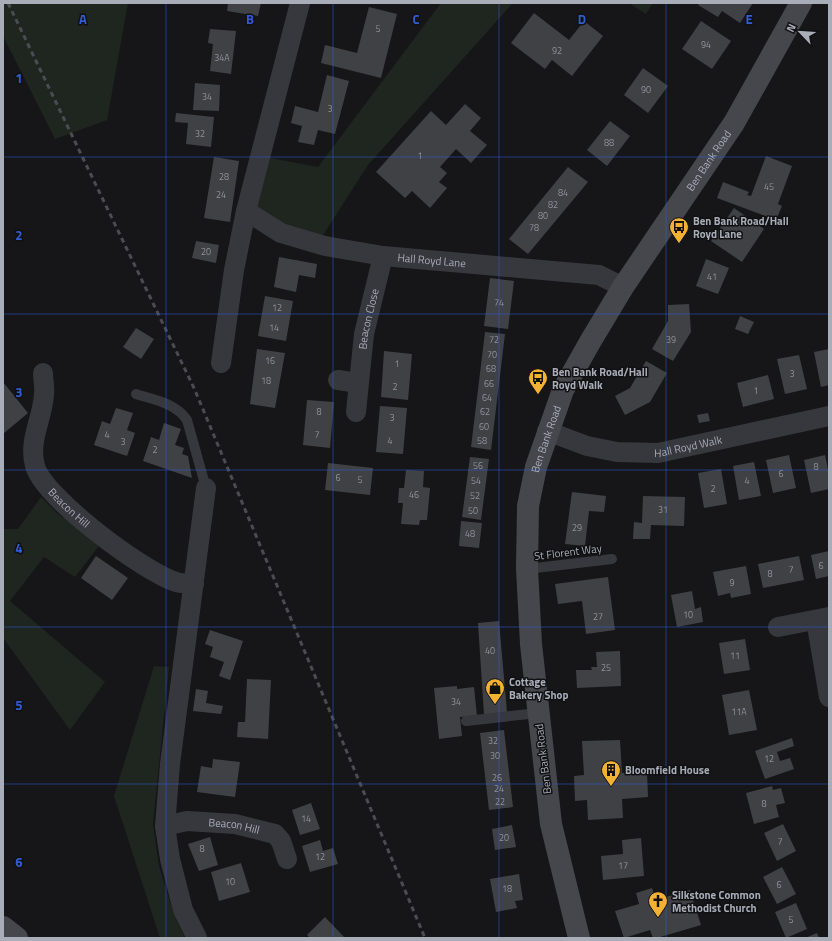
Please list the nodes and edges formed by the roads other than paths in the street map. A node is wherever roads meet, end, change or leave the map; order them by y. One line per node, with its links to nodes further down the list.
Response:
1 (300, 3): 3 (street)
2 (801, 3): 5 (main road, Ben Bank Road)
3 (246, 211): 4 (street, Hall Royd Lane); 6 (street)
4 (383, 256): 5 (street, Hall Royd Lane); 9 (street, Beacon Close)
5 (623, 287): 13 (main road, Ben Bank Road)
6 (221, 363)
7 (43, 373): 17 (street, Beacon Hill)
8 (338, 380): 9 (street)
9 (358, 383): 11 (street, Beacon Close)
10 (136, 394): 14 (lane)
11 (356, 412)
12 (829, 416): 13 (street, Hall Royd Walk)
13 (547, 431): 16 (main road, Ben Bank Road)
14 (206, 488): 17 (street)
15 (612, 559): 16 (lane, St Florent Way)
16 (527, 569): 21 (main road, Ben Bank Road)
17 (194, 584): 23 (street)
18 (822, 618): 19 (street); 20 (street)
19 (778, 627)
20 (829, 697)
21 (538, 713): 22 (lane); 28 (main road, Ben Bank Road)
22 (466, 721)
23 (165, 826): 24 (street, Beacon Hill); 27 (street)
24 (287, 859)
25 (3, 927): 26 (main road)
26 (17, 938)
27 (197, 938)
28 (579, 938)

